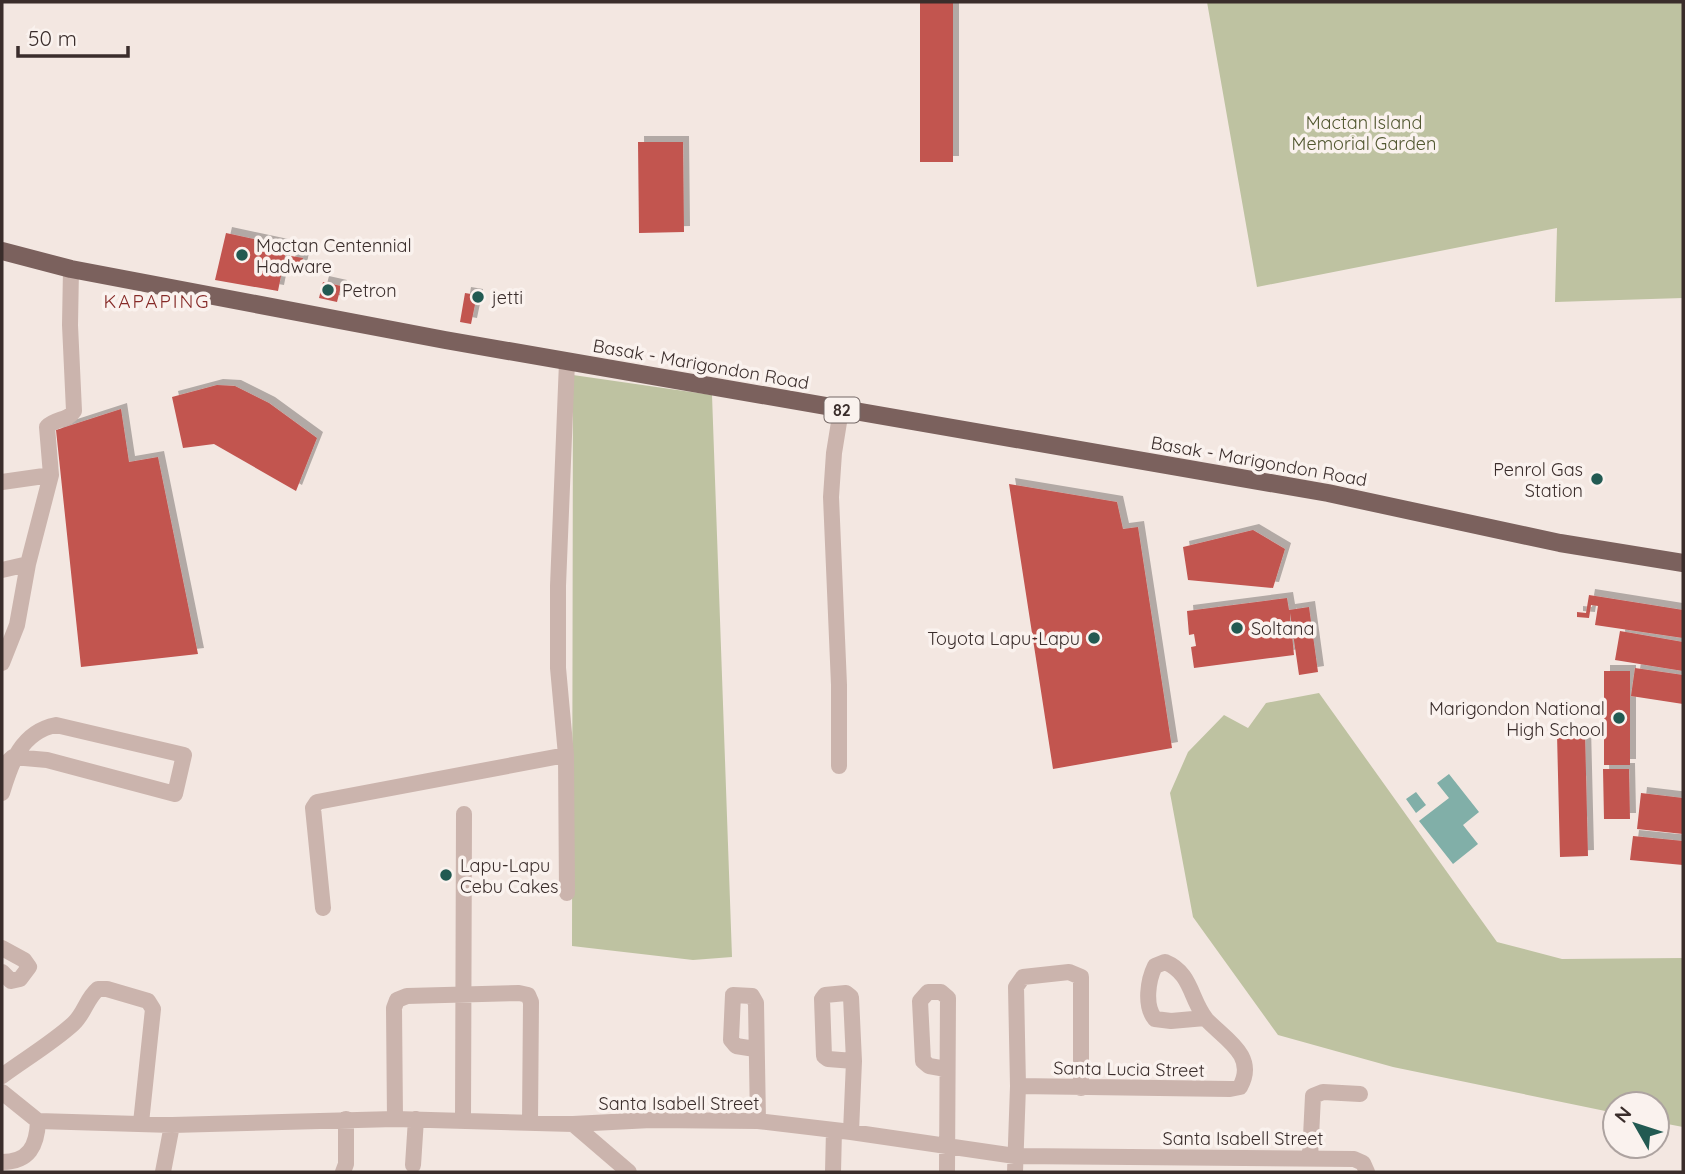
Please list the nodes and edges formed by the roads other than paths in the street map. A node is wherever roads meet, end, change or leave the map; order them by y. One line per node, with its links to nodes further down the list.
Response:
1 (2, 251): 2 (main road, Basak - Marigondon Road / 82)
2 (71, 269): 3 (main road, Basak - Marigondon Road / 82); 5 (street)
3 (567, 362): 4 (main road, Basak - Marigondon Road / 82); 11 (street)
4 (841, 410): 7 (main road, Basak - Marigondon Road / 82); 13 (street)
5 (51, 475): 6 (street); 8 (street)
6 (2, 482)
7 (1683, 563)
8 (28, 564): 9 (street); 10 (street)
9 (2, 570)
10 (2, 663)
11 (566, 755): 16 (street); 17 (street)
12 (8, 762): 12 (street); 14 (street)
13 (839, 766)
14 (2, 793)
15 (464, 814): 20 (street)
16 (567, 893)
17 (323, 908)
18 (2, 948): 19 (street)
19 (2, 972)
20 (464, 995): 31 (street); 34 (street); 36 (street)
21 (1205, 1017): 27 (street, Santa Lucia Street)
22 (755, 1049): 35 (street)
23 (854, 1061): 41 (street)
24 (946, 1069): 42 (street)
25 (2, 1076): 37 (street)
26 (1017, 1086): 27 (street, Santa Lucia Street); 27 (street); 45 (street)
27 (1082, 1088)
28 (2, 1092): 33 (street)
29 (1360, 1094): 43 (street)
30 (346, 1119): 31 (street, Santa Isabell Street); 39 (street, Santa Isabell Street); 49 (street)
31 (395, 1119): 32 (street, Santa Isabell Street)
32 (416, 1119): 34 (street, Santa Isabell Street); 46 (street)
33 (38, 1121): 37 (street, Santa Isabell Street); 44 (street)
34 (463, 1121): 36 (street, Santa Isabell Street)
35 (758, 1121): 38 (street, Santa Isabell Street); 40 (street, Santa Isabell Street)
36 (530, 1122): 38 (street, Santa Isabell Street)
37 (141, 1124): 39 (street, Santa Isabell Street)
38 (573, 1124): 50 (street)
39 (172, 1125): 48 (street)
40 (834, 1130): 41 (street, Santa Isabell Street); 51 (street)
41 (851, 1132): 42 (street, Santa Isabell Street)
42 (948, 1145): 45 (street, Santa Isabell Street); 52 (street)
43 (1310, 1157): 45 (street, Santa Isabell Street); 47 (street, Santa Isabell Street)
44 (2, 1162)
45 (1015, 1164)
46 (413, 1165)
47 (1365, 1168)
48 (163, 1172)
49 (344, 1172)
50 (629, 1172)
51 (833, 1172)
52 (947, 1172)

